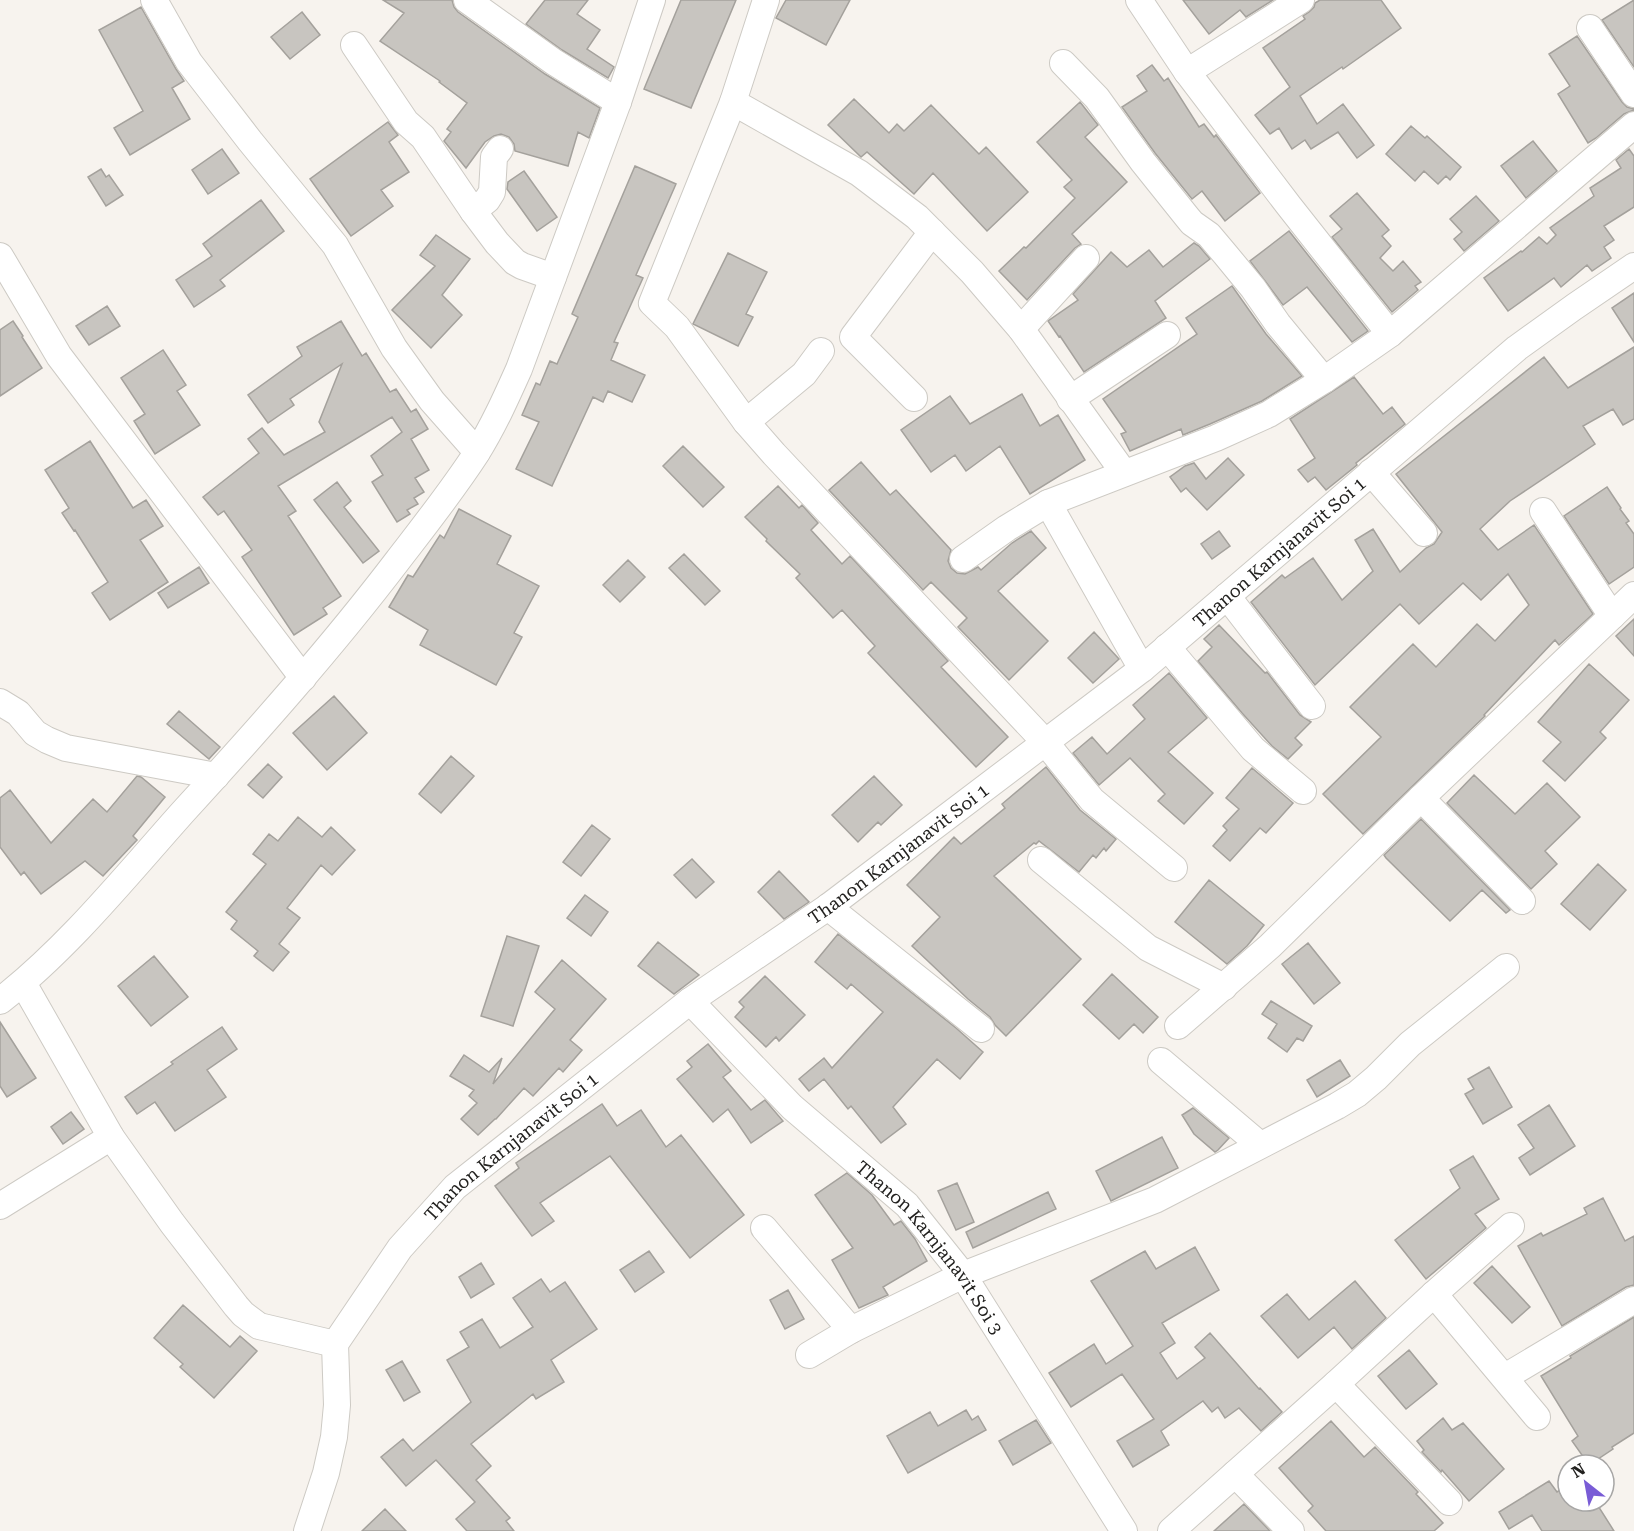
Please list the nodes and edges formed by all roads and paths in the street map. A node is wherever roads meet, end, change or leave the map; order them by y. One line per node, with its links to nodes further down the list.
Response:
1 (154, 0): 30 (street)
2 (467, 0): 12 (street)
3 (766, 0): 13 (street)
4 (1139, 0): 10 (street)
5 (1301, 0): 10 (street)
6 (650, 1): 12 (street)
7 (1590, 28): 11 (street)
8 (354, 45): 16 (street)
9 (1063, 63): 26 (street)
10 (1187, 72): 23 (street)
11 (1634, 94)
12 (618, 102): 21 (street)
13 (734, 102): 17 (street); 29 (street)
14 (1634, 125): 23 (street)
15 (500, 149): 16 (street)
16 (473, 211): 21 (street)
17 (932, 232): 22 (street); 27 (street)
18 (0, 256): 42 (street)
19 (1086, 258): 22 (street)
20 (1634, 266): 31 (street, Thanon Karnjanavit Soi 1)
21 (553, 277): 30 (street)
22 (1021, 329): 28 (street)
23 (1390, 334): 26 (street)
24 (1167, 335): 28 (street)
25 (821, 351): 29 (street)
26 (1324, 380): 32 (street)
27 (914, 398)
28 (1071, 399): 32 (street)
29 (746, 422): 45 (street)
30 (477, 452): 42 (street)
31 (1371, 472): 35 (street); 38 (street, Thanon Karnjanavit Soi 1)
32 (1124, 473): 33 (street)
33 (1048, 503): 36 (street); 41 (street)
34 (1543, 511): 39 (street)
35 (1424, 533)
36 (963, 560)
37 (1634, 595): 39 (street)
38 (1227, 596): 40 (street, Thanon Karnjanavit Soi 1); 44 (street)
39 (1612, 616): 48 (street)
40 (1167, 647): 41 (street, Thanon Karnjanavit Soi 1); 47 (street)
41 (1143, 669): 45 (street, Thanon Karnjanavit Soi 1)
42 (303, 678): 46 (street)
43 (0, 702): 46 (street)
44 (1312, 706)
45 (1045, 742): 50 (street); 52 (street, Thanon Karnjanavit Soi 1)
46 (216, 776): 54 (street)
47 (1303, 791)
48 (1421, 798): 51 (street); 55 (street)
49 (1041, 860): 55 (street)
50 (1174, 868)
51 (1522, 902)
52 (828, 907): 57 (street, Thanon Karnjanavit Soi 1); 59 (street)
53 (1506, 967): 62 (street)
54 (23, 983): 56 (street); 61 (street)
55 (1224, 987): 58 (street)
56 (0, 1001)
57 (690, 1001): 66 (street, Thanon Karnjanavit Soi 3); 70 (street, Thanon Karnjanavit Soi 1)
58 (1178, 1026)
59 (981, 1029)
60 (1161, 1061): 62 (street)
61 (111, 1137): 63 (street); 70 (street)
62 (1260, 1145): 66 (street)
63 (0, 1206)
64 (1511, 1226): 67 (street)
65 (764, 1228): 69 (street)
66 (963, 1275): 69 (street); 78 (street, Thanon Karnjanavit Soi 3)
67 (1434, 1294): 72 (street); 73 (street)
68 (1634, 1300): 72 (street)
69 (851, 1330): 71 (street)
70 (335, 1344): 77 (street)
71 (809, 1355)
72 (1505, 1377): 74 (street)
73 (1336, 1384): 75 (street); 76 (street)
74 (1537, 1417)
75 (1235, 1474): 79 (street); 80 (street)
76 (1449, 1502)
77 (307, 1531)
78 (1124, 1531)
79 (1171, 1531)
80 (1291, 1531)

